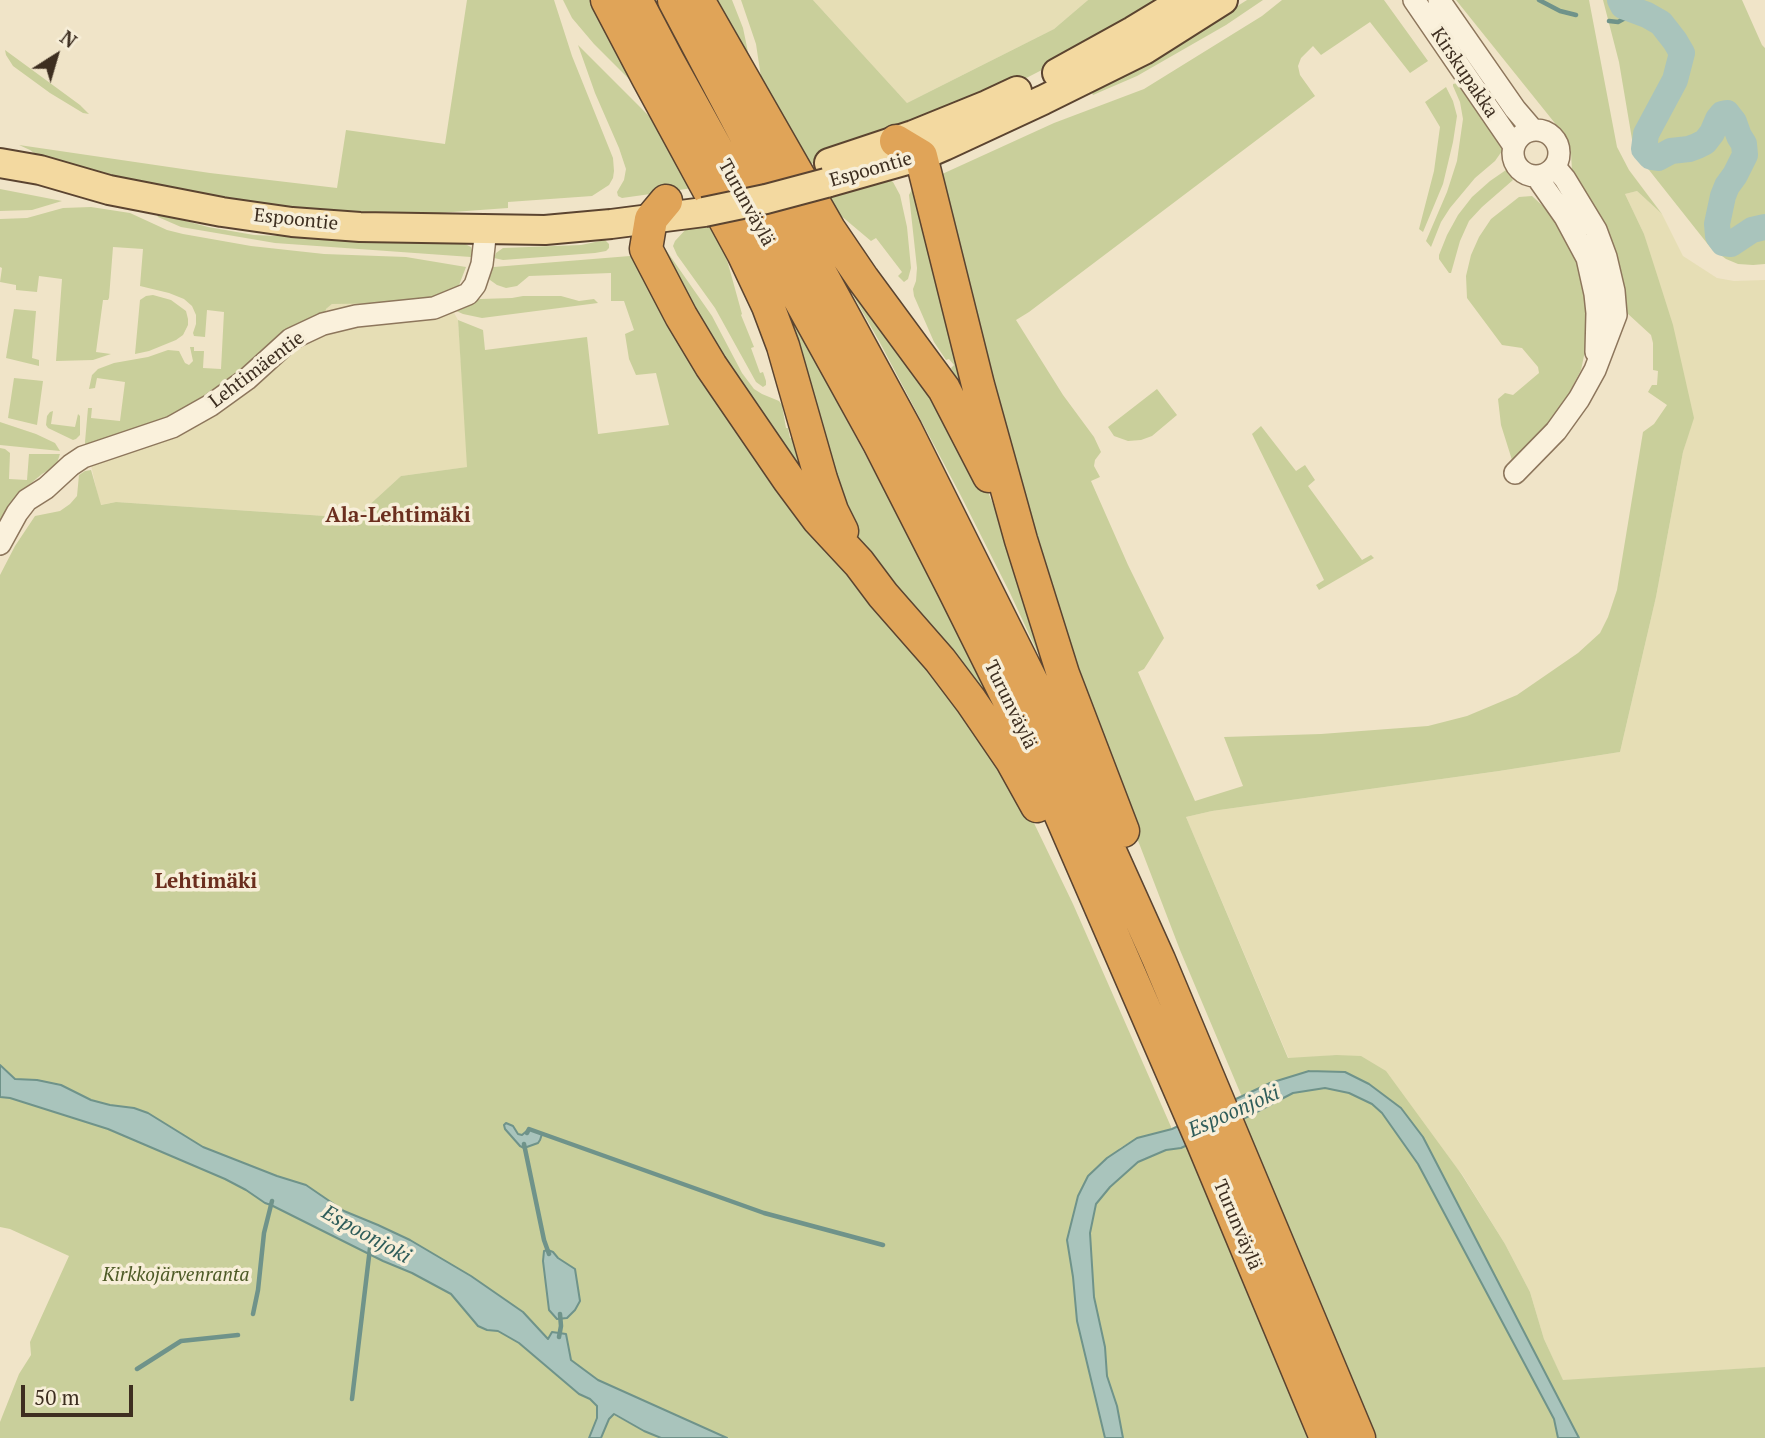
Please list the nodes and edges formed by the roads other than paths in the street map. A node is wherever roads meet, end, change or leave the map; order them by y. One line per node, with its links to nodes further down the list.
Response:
1 (607, 0): 21 (highway)
2 (636, 0): 22 (highway, Turunväylä)
3 (674, 0): 23 (highway, Turunväylä)
4 (698, 0): 19 (highway)
5 (1184, 0): 11 (main road, Espoontie)
6 (1223, 0): 11 (main road, Espoontie)
7 (1414, 0): 10 (street, Kirskupakka)
8 (1439, 0): 9 (street, Kirskupakka)
9 (1533, 130): 10 (street); 13 (street)
10 (1514, 146): 13 (street)
11 (908, 148): 16 (main road, Espoontie); 19 (highway)
12 (0, 163): 15 (main road, Espoontie)
13 (1546, 172): 18 (street)
14 (0, 180): 15 (main road, Espoontie)
15 (109, 190): 17 (main road, Espoontie)
16 (679, 207): 17 (main road, Espoontie); 21 (highway)
17 (486, 229): 20 (street, Lehtimäentie)
18 (1515, 473)
19 (1021, 540): 23 (highway)
20 (0, 544)
21 (859, 563): 22 (highway)
22 (1096, 895): 24 (highway, Turunväylä)
23 (1159, 960): 24 (highway, Turunväylä)
24 (1211, 1124): 25 (highway, Turunväylä); 26 (highway, Turunväylä)
25 (1326, 1438)
26 (1359, 1438)

